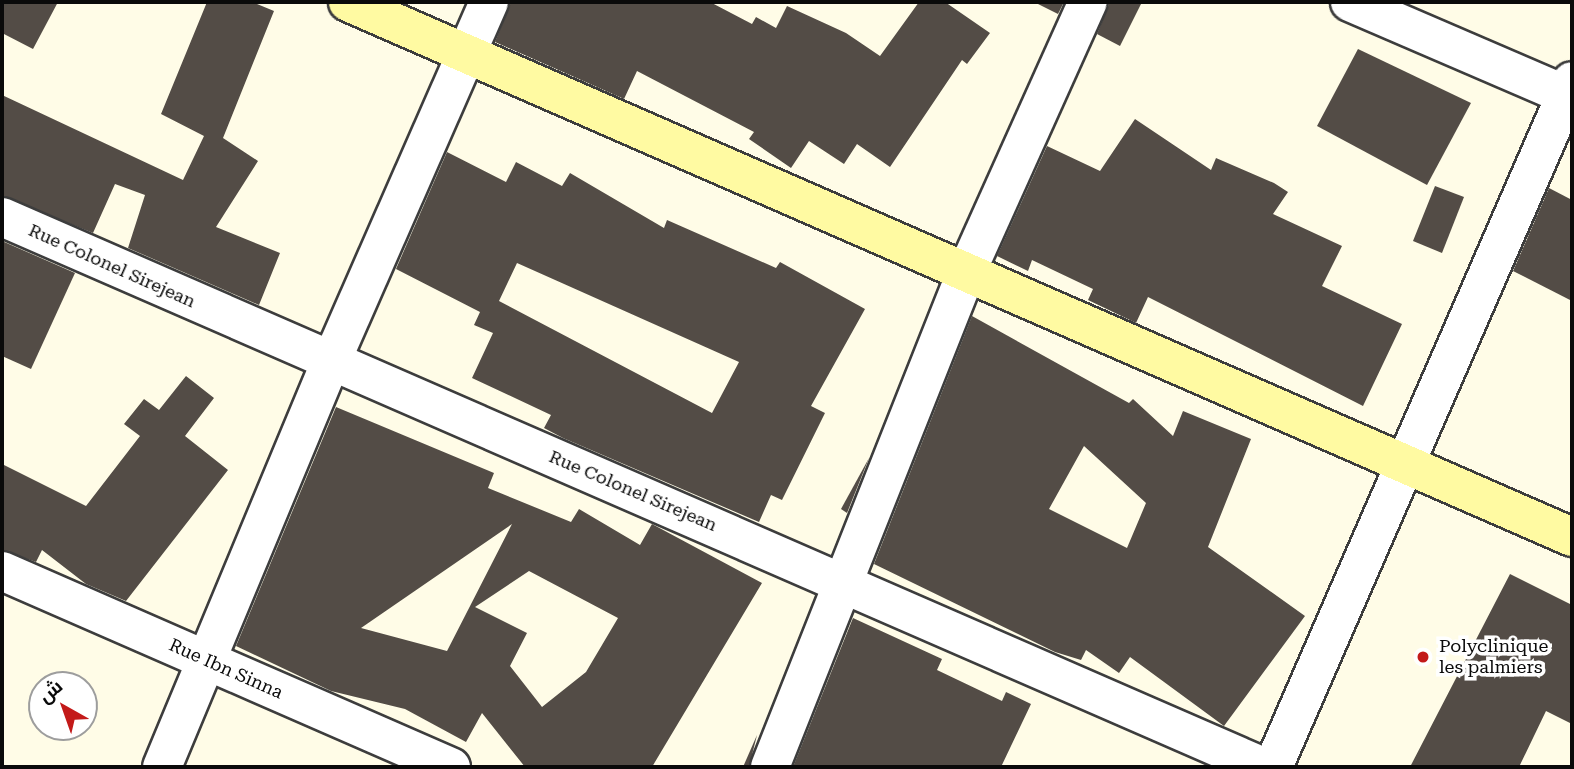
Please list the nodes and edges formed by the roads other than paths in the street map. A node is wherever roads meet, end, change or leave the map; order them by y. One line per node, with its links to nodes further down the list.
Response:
1 (348, 2): 5 (main road)
2 (489, 2): 5 (street)
3 (1088, 2): 8 (street)
4 (1350, 2): 6 (street)
5 (468, 51): 8 (main road); 9 (street)
6 (1569, 88): 10 (street)
7 (2, 217): 9 (street, Rue Colonel Sirejean)
8 (967, 273): 10 (main road); 13 (street)
9 (331, 362): 13 (street, Rue Colonel Sirejean); 14 (street)
10 (1406, 465): 11 (main road); 19 (street)
11 (1572, 537)
12 (2, 571): 14 (street, Rue Ibn Sinna)
13 (846, 582): 17 (street); 18 (street, Rue Colonel Sirejean)
14 (204, 659): 15 (street); 16 (street, Rue Ibn Sinna)
15 (162, 767)
16 (451, 767)
17 (770, 767)
18 (1263, 767)
19 (1273, 767)

